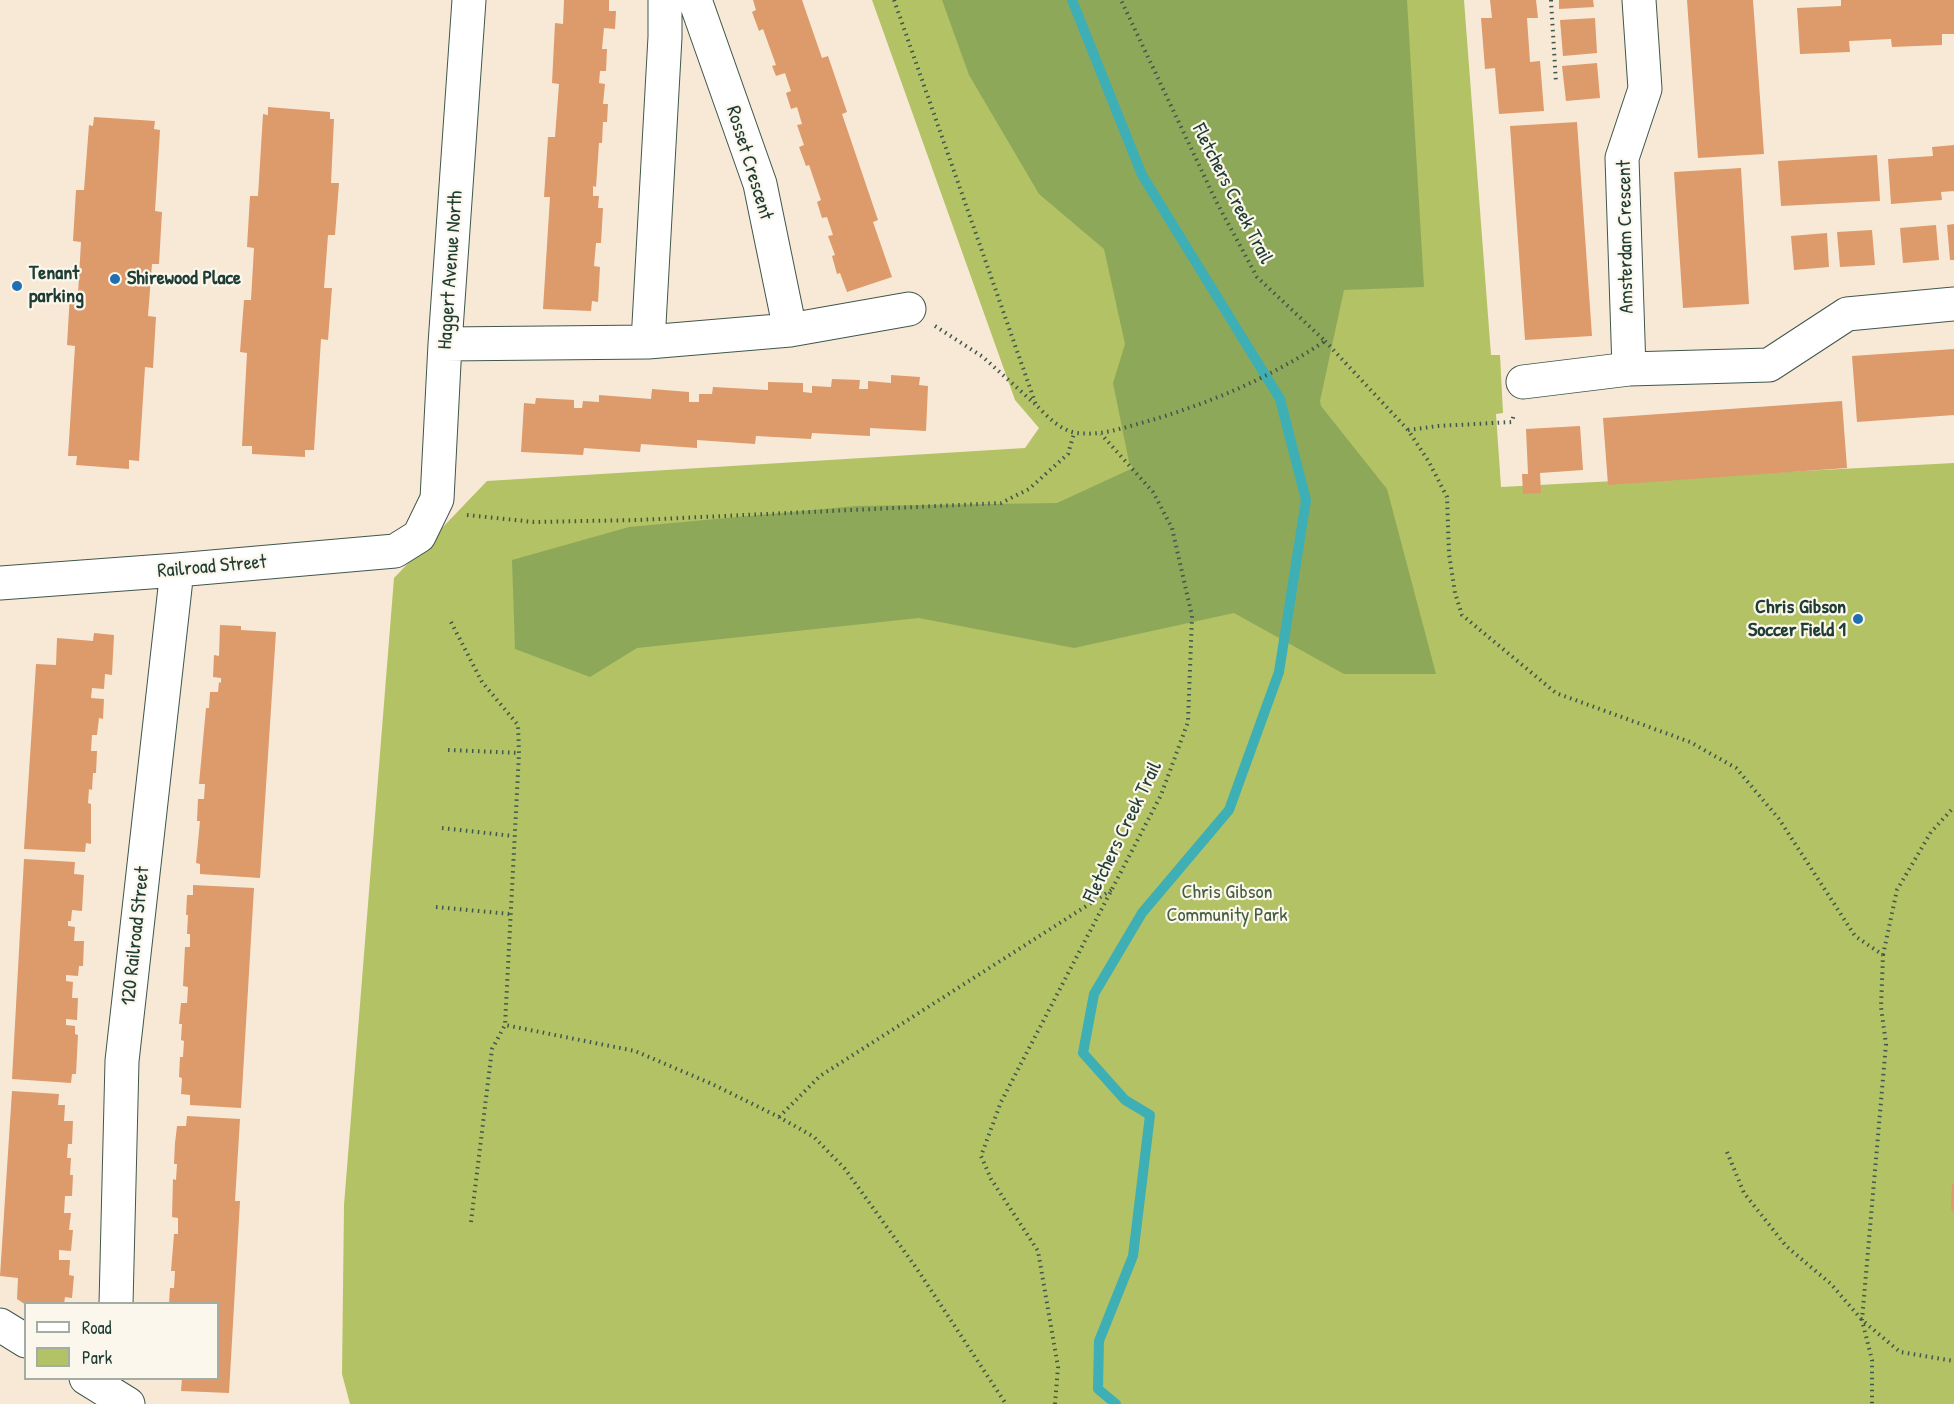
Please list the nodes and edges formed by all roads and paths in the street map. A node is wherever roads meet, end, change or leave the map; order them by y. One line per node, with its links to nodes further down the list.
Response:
1 (470, 0): 14 (street, Haggert Avenue North)
2 (665, 0): 13 (street)
3 (695, 0): 11 (street, Rosset Crescent)
4 (894, 0): 17 (path)
5 (1121, 0): 12 (path, Fletchers Creek Trail)
6 (1551, 0): 8 (path)
7 (1639, 0): 15 (street, Amsterdam Crescent)
8 (1556, 83)
9 (1954, 304): 15 (street)
10 (909, 309): 11 (street); 17 (path)
11 (790, 330): 13 (street)
12 (1325, 341): 18 (path, Fletchers Creek Trail); 20 (path)
13 (648, 342): 14 (street)
14 (445, 344): 21 (street, Haggert Avenue North)
15 (1629, 369): 16 (street)
16 (1523, 382): 18 (path)
17 (1036, 405): 19 (path)
18 (1408, 430): 34 (path, Fletchers Creek Trail)
19 (1074, 433): 20 (path); 21 (path)
20 (1101, 434): 31 (path, Fletchers Creek Trail)
21 (437, 499): 22 (street, Haggert Avenue North)
22 (419, 536): 23 (street, Railroad Street)
23 (177, 570): 24 (street, Railroad Street); 39 (street, 120 Railroad Street)
24 (0, 583)
25 (451, 622): 27 (path)
26 (448, 750): 27 (path)
27 (519, 753): 30 (path)
28 (1954, 807): 34 (path)
29 (441, 828): 30 (path)
30 (513, 836): 33 (path)
31 (1113, 889): 36 (path); 45 (path, Fletchers Creek Trail)
32 (436, 907): 33 (path)
33 (510, 914): 35 (path)
34 (1883, 955): 40 (path)
35 (505, 1025): 36 (path); 38 (path)
36 (779, 1117): 44 (path)
37 (1727, 1152): 40 (path)
38 (471, 1222)
39 (116, 1302)
40 (1862, 1320): 43 (path); 46 (path)
41 (0, 1325): 42 (street)
42 (24, 1340)
43 (1954, 1361)
44 (1006, 1404)
45 (1055, 1404)
46 (1872, 1404)

